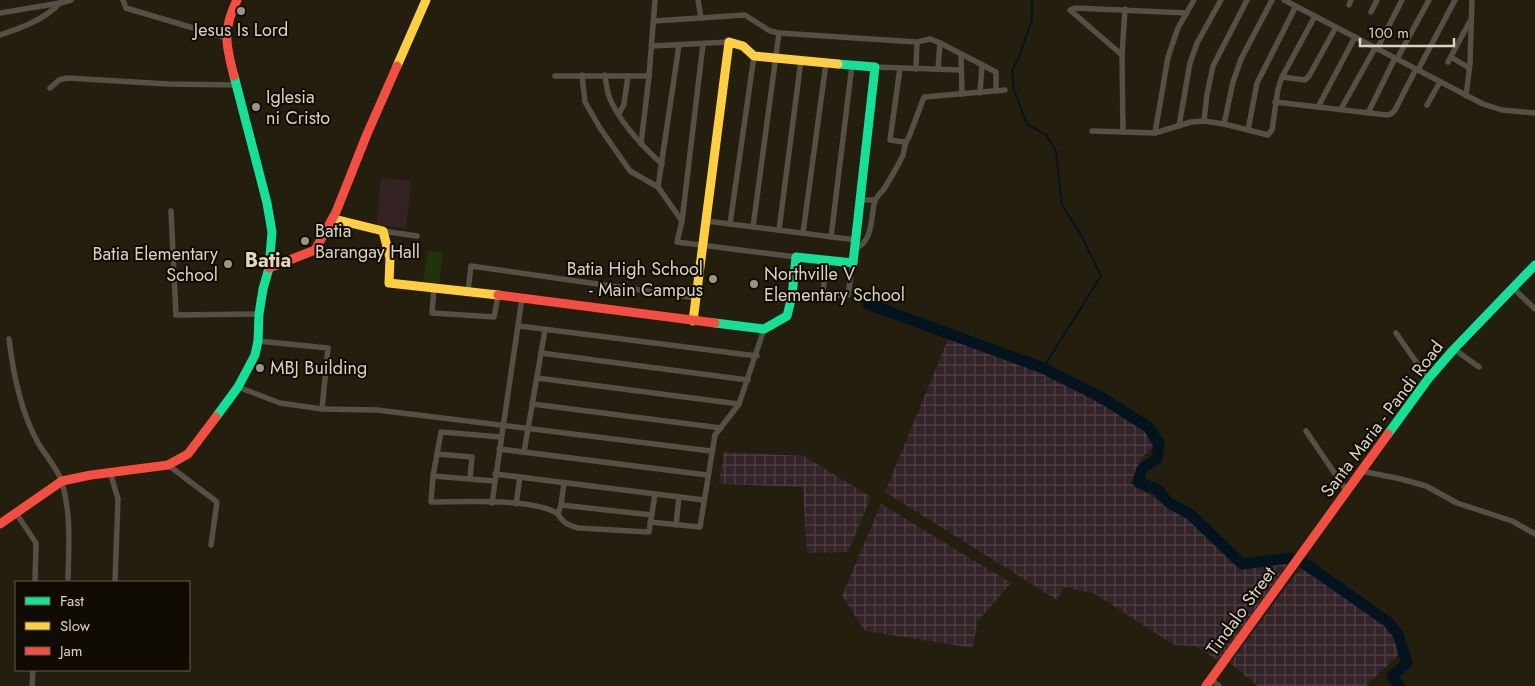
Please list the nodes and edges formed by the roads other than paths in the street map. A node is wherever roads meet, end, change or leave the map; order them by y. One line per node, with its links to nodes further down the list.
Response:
1 (71, 0): 17 (street)
2 (123, 0): 31 (street)
3 (237, 0): 31 (street)
4 (426, 0): 90 (street)
5 (655, 0): 26 (street)
6 (698, 0): 24 (street)
7 (1194, 0): 22 (street)
8 (1221, 0): 78 (street)
9 (1247, 0): 76 (street)
10 (1272, 0): 77 (street)
11 (1284, 0): 18 (street)
12 (1378, 0): 21 (street)
13 (1402, 0): 38 (street)
14 (1429, 0): 43 (street)
15 (1455, 0): 54 (street)
16 (1472, 0): 25 (street)
17 (60, 3): 20 (street); 29 (street)
18 (1296, 6): 23 (street); 79 (street)
19 (1125, 9): 22 (street); 40 (street); 40 (street)
20 (0, 12)
21 (1371, 12)
22 (1186, 13): 82 (street)
23 (1315, 16): 27 (street); 60 (street)
24 (700, 18): 26 (street); 28 (street)
25 (1471, 19): 50 (street); 50 (street)
26 (654, 21): 37 (street)
27 (1336, 27): 30 (street); 60 (street)
28 (779, 33): 33 (street); 42 (street)
29 (0, 35)
30 (1355, 37): 38 (street); 71 (street)
31 (227, 38): 62 (street)
32 (728, 42): 35 (street); 41 (street); 92 (street)
33 (917, 42): 34 (street); 51 (street)
34 (940, 43): 39 (street); 52 (street)
35 (703, 44): 36 (street); 91 (street)
36 (679, 45): 37 (street); 85 (street)
37 (652, 46): 59 (street)
38 (1376, 48): 43 (street); 72 (street)
39 (961, 54): 47 (street); 53 (street)
40 (1122, 55): 81 (street)
41 (754, 56): 42 (street); 93 (street)
42 (776, 58): 44 (street); 94 (street)
43 (1396, 59): 54 (street); 73 (street)
44 (801, 60): 45 (street); 95 (street)
45 (826, 63): 46 (street); 97 (street)
46 (852, 65): 48 (street); 99 (street)
47 (982, 65): 65 (street); 66 (street)
48 (876, 67): 49 (street); 87 (street)
49 (900, 68): 51 (street); 83 (street)
50 (1469, 68): 68 (street)
51 (916, 69): 52 (street)
52 (938, 69): 53 (street)
53 (962, 70): 67 (street)
54 (1417, 70): 61 (street); 73 (street)
55 (582, 75): 56 (street); 57 (street); 86 (street)
56 (555, 76)
57 (605, 76): 58 (street); 75 (street)
58 (628, 76): 59 (street); 75 (street)
59 (649, 76): 84 (street)
60 (1282, 77): 69 (street)
61 (1440, 82): 68 (street); 70 (street)
62 (235, 85): 63 (street); 106 (street)
63 (50, 88)
64 (1005, 90): 65 (street)
65 (996, 91): 66 (street)
66 (980, 92): 67 (street)
67 (962, 94): 83 (street)
68 (1466, 96): 74 (street)
69 (1275, 102): 71 (street); 79 (street)
70 (1427, 105)
71 (1318, 107): 72 (street)
72 (1341, 109): 73 (street)
73 (1368, 113)
74 (1535, 113)
75 (619, 114): 84 (street)
76 (1204, 121): 77 (street); 78 (street)
77 (1224, 124): 79 (street)
78 (1179, 126): 82 (street)
79 (1248, 130)
80 (1092, 132): 81 (street)
81 (1123, 132): 82 (street)
82 (1154, 133)
83 (904, 142): 88 (street)
84 (641, 144): 85 (street)
85 (662, 164): 86 (street)
86 (658, 187): 91 (street)
87 (860, 200): 88 (street); 100 (street)
88 (875, 200): 100 (street)
89 (171, 211): 116 (street)
90 (334, 219): 96 (street); 106 (street)
91 (682, 221): 101 (street)
92 (706, 221): 93 (street); 101 (street)
93 (730, 224): 94 (street)
94 (754, 227): 95 (street)
95 (779, 230): 97 (street)
96 (383, 231): 98 (street); 107 (street)
97 (803, 233): 99 (street)
98 (417, 236)
99 (831, 237): 100 (street)
100 (855, 244): 104 (street)
101 (702, 245): 102 (street); 114 (street)
102 (796, 257): 103 (street); 111 (street)
103 (828, 260): 104 (street); 112 (street)
104 (853, 263): 112 (street)
105 (1535, 265): 108 (street, Santa Maria - Pandi Road)
106 (269, 268): 116 (street)
107 (434, 287): 109 (street); 110 (street)
108 (1512, 288): 115 (street); 124 (street, Santa Maria - Pandi Road)
109 (468, 291): 110 (street); 114 (street)
110 (498, 295): 113 (street)
111 (792, 296): 112 (street); 119 (street)
112 (822, 296)
113 (522, 298): 117 (street); 118 (street)
114 (696, 298): 117 (street)
115 (1535, 309)
116 (259, 314): 123 (street)
117 (693, 321): 119 (street)
118 (519, 326): 120 (street); 135 (street)
119 (764, 329): 126 (street)
120 (545, 330): 125 (street); 126 (street)
121 (1396, 333): 130 (street)
122 (9, 339): 152 (street)
123 (258, 341): 131 (street); 134 (street)
124 (1454, 349): 127 (street); 130 (street, Santa Maria - Pandi Road)
125 (541, 353): 128 (street); 129 (street)
126 (757, 356): 129 (street)
127 (1479, 367)
128 (537, 378): 132 (street); 133 (street)
129 (748, 380): 133 (street)
130 (1428, 380): 145 (street, Santa Maria - Pandi Road)
131 (238, 388): 134 (street); 144 (street)
132 (532, 404): 136 (street); 137 (street)
133 (739, 404): 137 (street)
134 (322, 409): 135 (street)
135 (503, 424): 136 (street); 139 (street)
136 (529, 427): 141 (street); 142 (street)
137 (720, 428): 141 (street)
138 (1306, 431): 154 (street)
139 (501, 436): 140 (street); 143 (street)
140 (499, 448): 142 (street); 149 (street)
141 (711, 451): 148 (street)
142 (524, 452): 148 (street)
143 (437, 454): 147 (street); 151 (street)
144 (168, 465): 146 (street); 168 (street)
145 (1361, 471): 154 (street, Santa Maria - Pandi Road); 167 (street)
146 (110, 472): 152 (street); 172 (street)
147 (433, 476): 151 (street); 158 (street)
148 (707, 476): 157 (street)
149 (495, 477): 150 (street); 151 (street); 158 (street)
150 (520, 478): 153 (street); 159 (street)
151 (470, 479)
152 (62, 481): 161 (street); 170 (street)
153 (564, 483): 155 (street); 160 (street)
154 (1346, 490): 169 (street, Santa Maria - Pandi Road)
155 (655, 494): 156 (street); 163 (street)
156 (679, 497): 157 (street); 166 (street)
157 (704, 500): 166 (street)
158 (492, 503): 159 (street)
159 (516, 504): 162 (street)
160 (561, 505): 162 (street); 163 (street)
161 (16, 513): 165 (street); 171 (street)
162 (558, 514): 164 (street)
163 (652, 515): 164 (street)
164 (650, 522): 166 (street)
165 (0, 524)
166 (676, 524)
167 (1535, 534)
168 (212, 545)
169 (1302, 554): 174 (street, Tindalo Street)
170 (68, 578)
171 (35, 581)
172 (115, 581)
173 (33, 671): 175 (street)
174 (1209, 683): 176 (street)
175 (32, 686)
176 (1219, 686)

